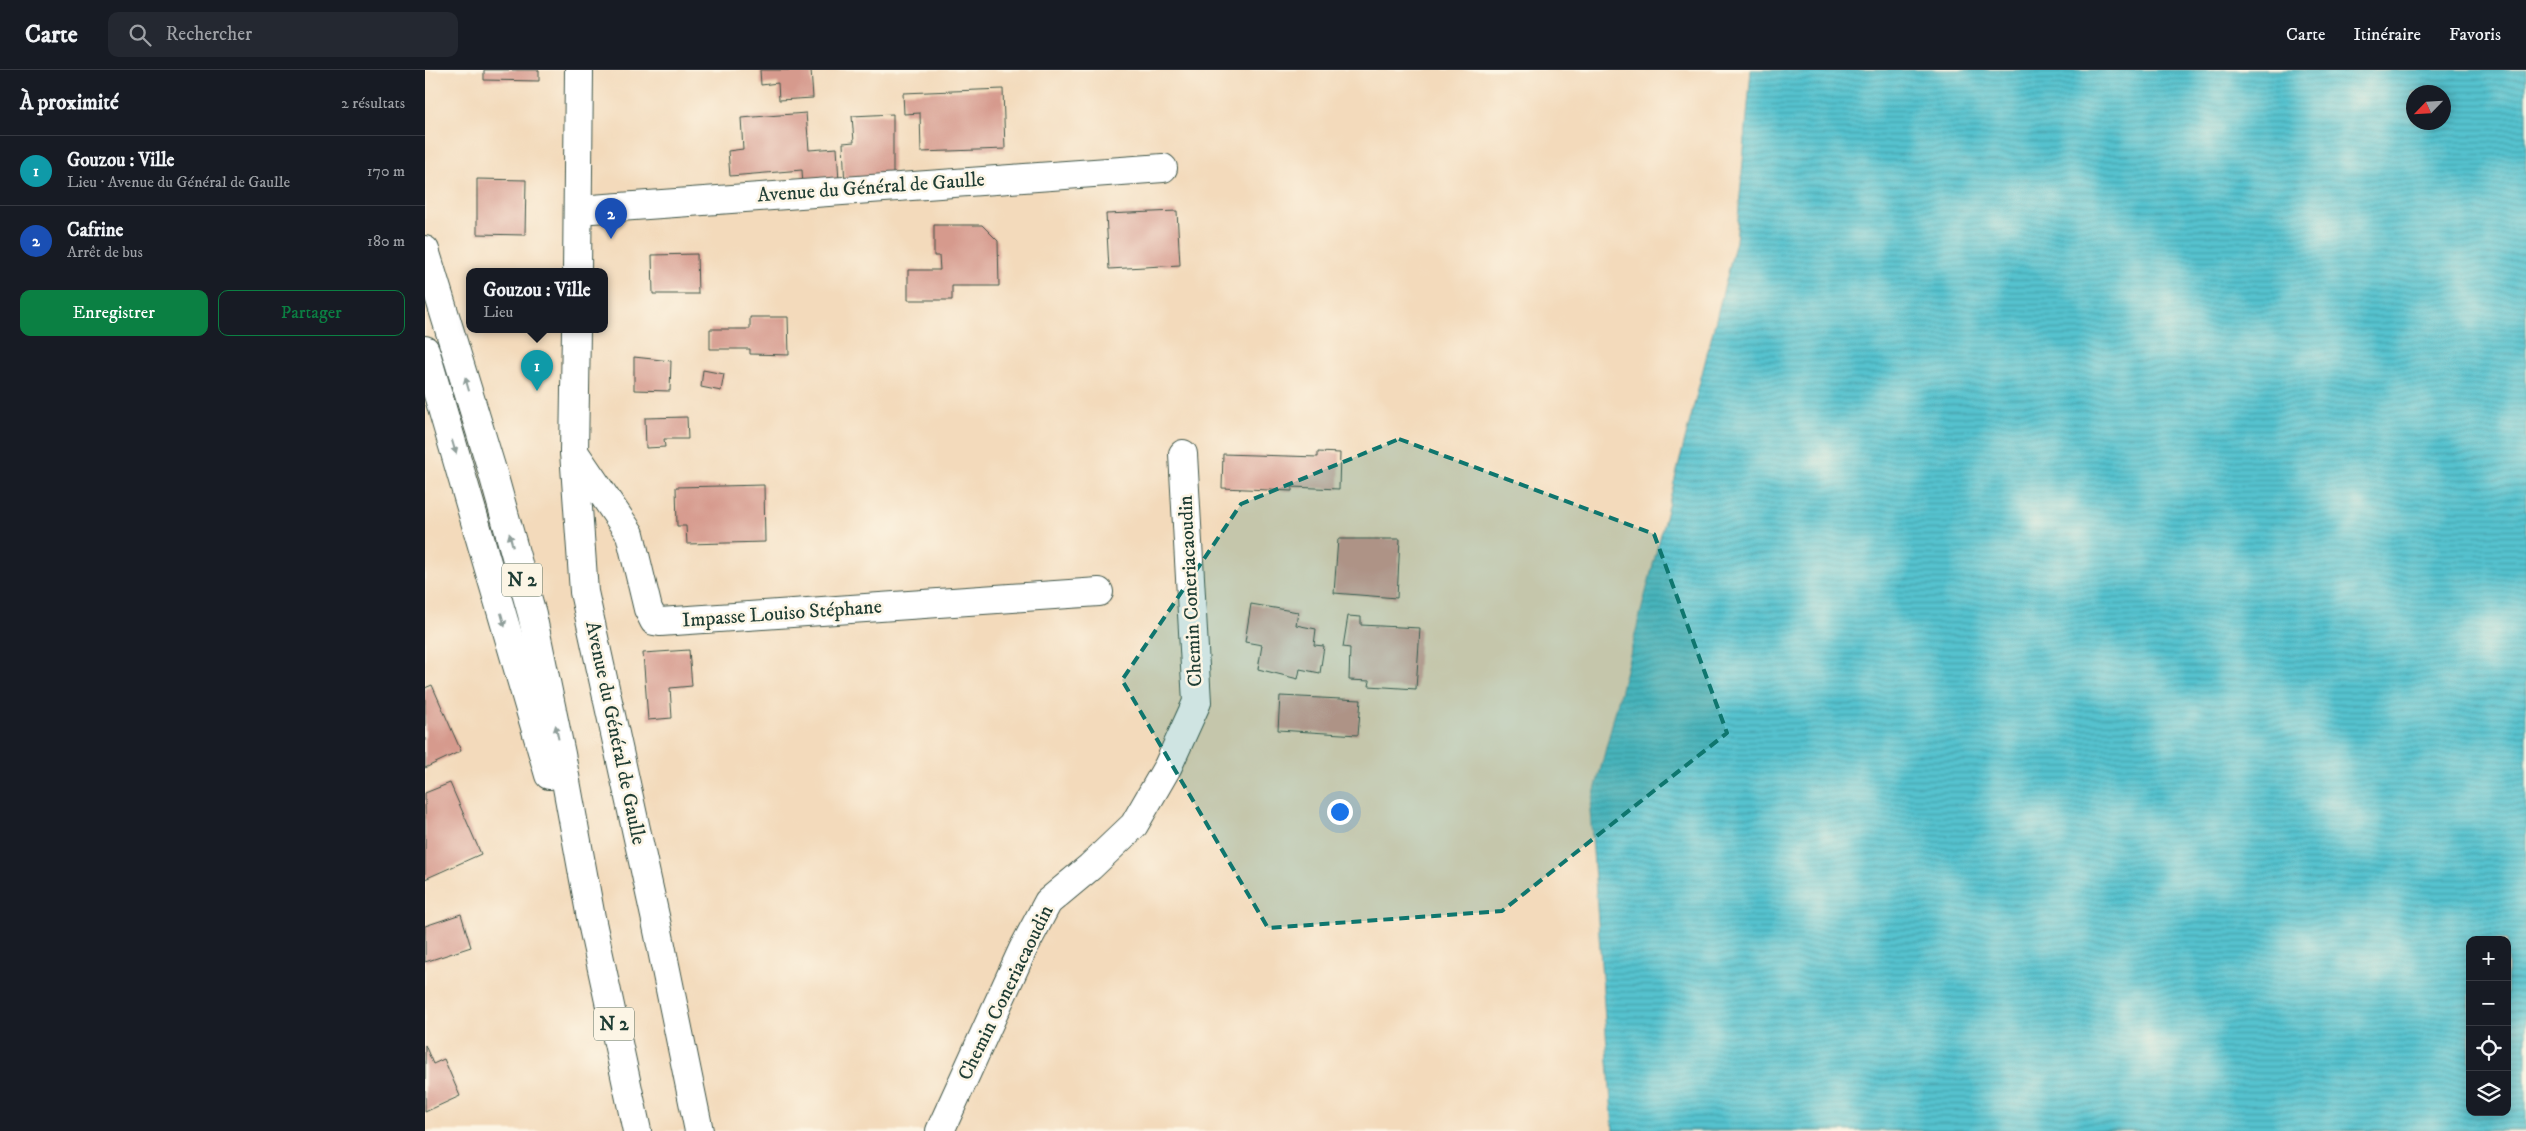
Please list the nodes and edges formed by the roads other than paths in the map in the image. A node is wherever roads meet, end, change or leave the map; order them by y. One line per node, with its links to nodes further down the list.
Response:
1 (579, 70): 3 (main road)
2 (1163, 168): 3 (main road, Avenue du Général de Gaulle)
3 (578, 210): 5 (main road)
4 (425, 250): 11 (main road, N 2, one-way to 4)
5 (577, 268)
6 (576, 333): 8 (main road, Avenue du Général de Gaulle)
7 (425, 350): 11 (main road, N 2, one-way to 11)
8 (574, 452): 10 (main road, Impasse Louiso Stéphane); 13 (main road, Avenue du Général de Gaulle)
9 (1183, 454): 14 (main road, Chemin Coneriacaoudin)
10 (1099, 592)
11 (591, 918): 12 (main road, N 2)
12 (637, 1131)
13 (699, 1131)
14 (940, 1131)

